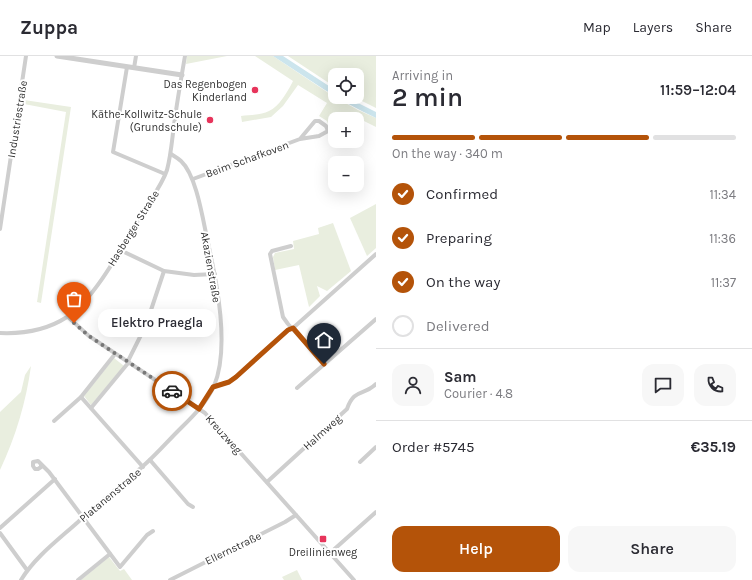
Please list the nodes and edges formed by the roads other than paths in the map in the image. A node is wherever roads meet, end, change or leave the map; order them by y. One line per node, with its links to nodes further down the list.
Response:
1 (26, 56): 12 (street, Industriestraße)
2 (57, 56): 5 (street)
3 (136, 56): 6 (street)
4 (185, 56): 7 (street, Hasberger Straße)
5 (127, 67): 6 (street); 10 (street)
6 (134, 68): 7 (street)
7 (182, 75): 9 (street, Hasberger Straße)
8 (300, 139): 8 (street, Beim Schafkoven); 11 (street, Beim Schafkoven)
9 (170, 154): 10 (street, Hasberger Straße); 11 (street, Akazienstraße)
10 (165, 174): 14 (street, Hasberger Straße)
11 (193, 179): 17 (street, Akazienstraße)
12 (0, 229)
13 (291, 246): 20 (street)
14 (120, 250): 16 (street); 18 (street, Hasberger Straße)
15 (375, 257): 20 (street)
16 (164, 271): 17 (street); 23 (street)
17 (215, 274): 26 (street, Akazienstraße)
18 (68, 317): 21 (street, Hasberger Straße); 22 (street, Kreuzweg)
19 (376, 319): 24 (street)
20 (293, 328): 24 (street); 26 (street)
21 (0, 332)
22 (116, 354): 23 (street, Kreuzweg); 28 (street)
23 (128, 362): 29 (street); 30 (street, Kreuzweg)
24 (324, 364): 27 (street)
25 (376, 384): 38 (street, Halmweg)
26 (213, 387): 30 (street, Akazienstraße)
27 (297, 388)
28 (81, 397): 29 (street); 31 (street)
29 (91, 408): 36 (street)
30 (199, 409): 33 (street, Platanenstraße); 38 (street, Kreuzweg)
31 (54, 421)
32 (376, 447): 34 (street)
33 (150, 460): 36 (street, Platanenstraße); 39 (street)
34 (360, 462)
35 (41, 465): 37 (street)
36 (143, 467): 42 (street, Platanenstraße)
37 (55, 479): 42 (street); 43 (street)
38 (267, 482): 41 (street, Kreuzweg)
39 (192, 507)
40 (376, 512): 46 (street)
41 (296, 514): 46 (street, Kreuzweg); 51 (street, Ellernstraße)
42 (83, 517): 47 (street); 48 (street, Platanenstraße)
43 (0, 528)
44 (153, 531): 47 (street)
45 (0, 533): 48 (street)
46 (330, 553): 52 (street, Kreuzweg)
47 (110, 554): 50 (street)
48 (27, 570): 49 (street, Platanenstraße)
49 (21, 580)
50 (78, 580)
51 (170, 580)
52 (354, 580)

